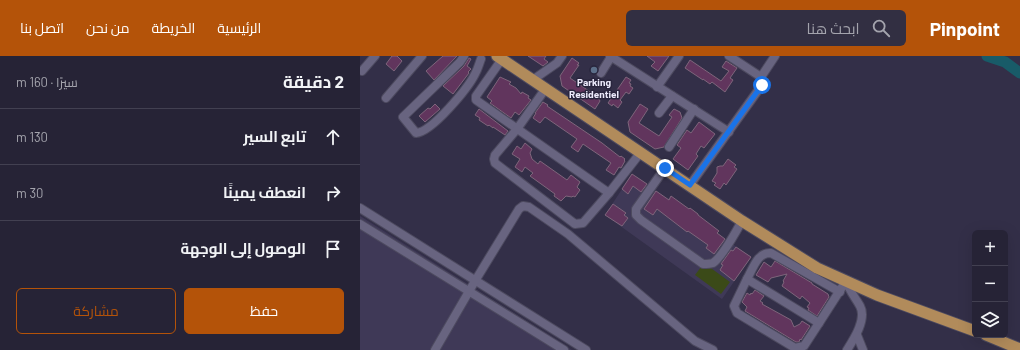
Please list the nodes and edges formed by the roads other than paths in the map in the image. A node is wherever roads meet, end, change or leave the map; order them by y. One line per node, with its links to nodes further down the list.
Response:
1 (375, 56): 11 (street)
2 (422, 56): 18 (street)
3 (464, 56): 9 (street)
4 (562, 56): 14 (street)
5 (610, 56): 12 (street); 15 (street)
6 (679, 56): 15 (street)
7 (729, 56): 13 (street)
8 (775, 56): 13 (street)
9 (480, 57)
10 (500, 58): 14 (main road); 21 (street)
11 (362, 71)
12 (601, 73)
13 (760, 77): 22 (street)
14 (534, 79): 16 (main road)
15 (657, 87): 17 (street)
16 (546, 88): 21 (street); 24 (main road)
17 (672, 96): 19 (street); 20 (street)
18 (386, 98)
19 (694, 109): 22 (street); 23 (street)
20 (659, 113)
21 (517, 129): 27 (street); 27 (street)
22 (729, 132): 26 (street)
23 (669, 147)
24 (641, 152): 25 (main road); 27 (street)
25 (665, 168): 26 (main road); 29 (street)
26 (690, 185): 29 (main road)
27 (609, 193)
28 (360, 208): 32 (street)
29 (742, 221): 33 (main road)
30 (360, 224): 34 (street)
31 (747, 279): 35 (street); 36 (street); 36 (street)
32 (475, 281): 34 (street); 43 (street); 44 (street)
33 (846, 281): 35 (street); 37 (main road); 38 (street)
34 (470, 291): 41 (street); 42 (street)
35 (840, 292): 36 (street)
36 (818, 323)
37 (972, 330)
38 (857, 335): 45 (street); 46 (street)
39 (993, 338): 40 (main road)
40 (1018, 349)
41 (435, 350)
42 (564, 350)
43 (586, 350)
44 (713, 350)
45 (847, 350)
46 (863, 350)

